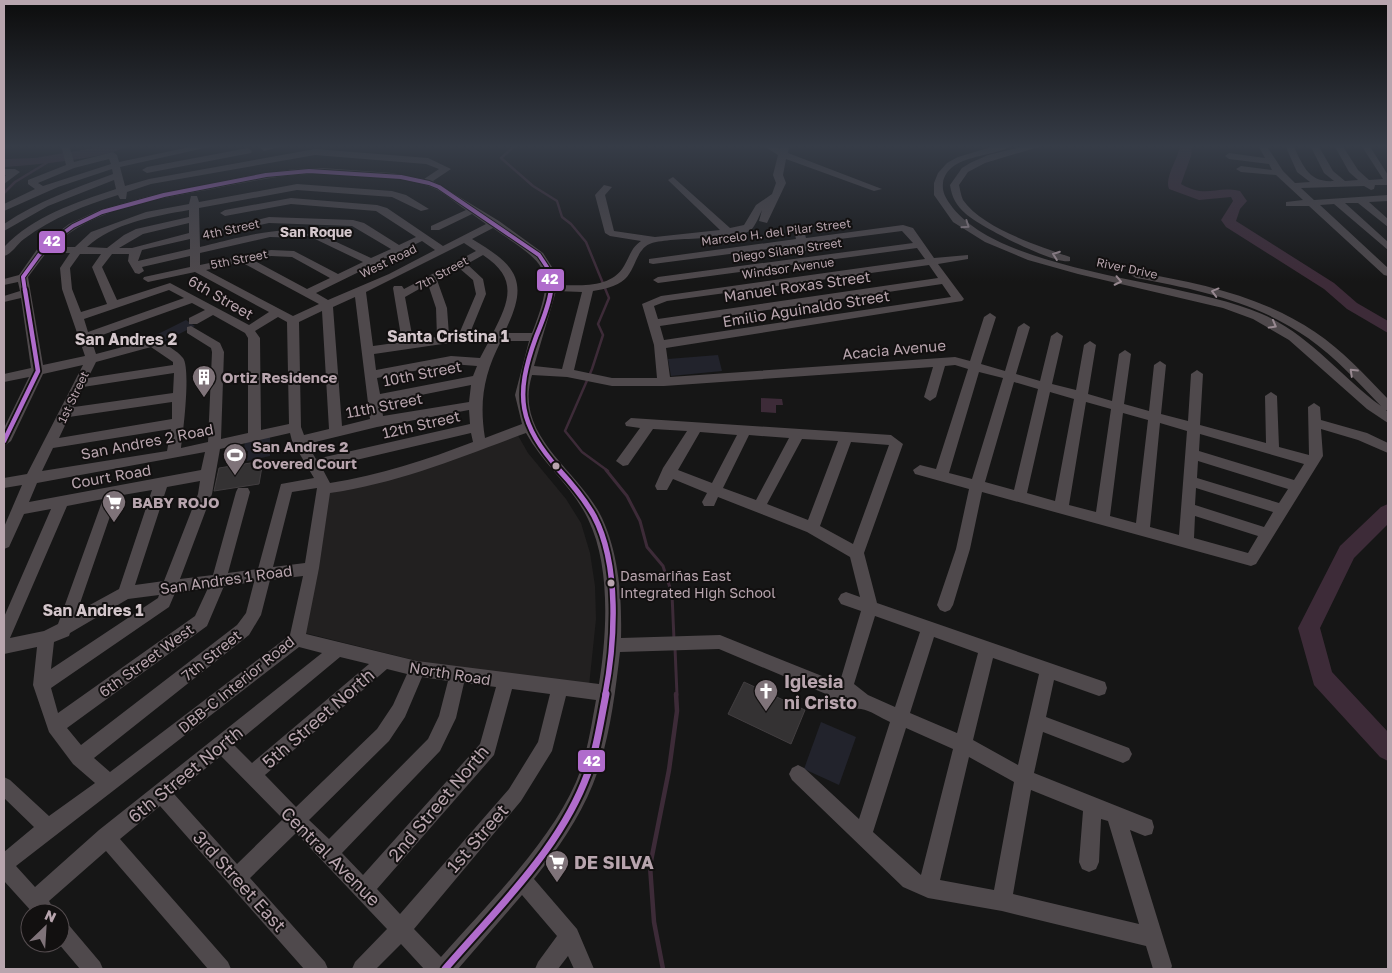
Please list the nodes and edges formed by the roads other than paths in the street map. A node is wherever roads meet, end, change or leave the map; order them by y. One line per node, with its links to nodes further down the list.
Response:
1 (38, 190): 30 (street)
2 (73, 190): 37 (street)
3 (116, 190): 40 (street)
4 (120, 190): 26 (street)
5 (151, 190): 20 (street)
6 (187, 190): 20 (street)
7 (194, 190): 29 (street)
8 (278, 190): 23 (street, 1st Street)
9 (350, 190): 28 (street)
10 (353, 190): 31 (street, 1st Street)
11 (442, 190): 32 (street)
12 (604, 190): 52 (street)
13 (684, 190): 45 (street)
14 (778, 190): 19 (street)
15 (939, 190): 145 (street, River Drive, one-way to 145)
16 (955, 190): 141 (street, River Drive, one-way to 16)
17 (1297, 190): 25 (street)
18 (1376, 190): 22 (street)
19 (775, 196): 36 (street); 45 (street)
20 (152, 197): 26 (street)
21 (1360, 199): 22 (street); 24 (street); 39 (street)
22 (1387, 199)
23 (224, 200): 29 (street, 1st Street); 33 (street)
24 (1336, 200): 25 (street); 54 (street)
25 (1309, 202): 27 (street); 74 (street)
26 (125, 204): 44 (street)
27 (1289, 204)
28 (337, 205): 33 (street); 35 (street); 48 (street)
29 (195, 206): 34 (street); 58 (street, 1st Street)
30 (4, 208)
31 (424, 209)
32 (473, 210): 38 (street); 42 (street)
33 (225, 213): 43 (street)
34 (195, 219): 46 (street); 62 (street)
35 (325, 221): 43 (street); 55 (street)
36 (764, 221)
37 (7, 223): 40 (street)
38 (494, 223): 49 (street, West Road); 84 (street)
39 (1388, 224)
40 (36, 226): 44 (street); 63 (street)
41 (798, 227): 50 (street)
42 (435, 228)
43 (226, 229): 51 (street)
44 (64, 232): 56 (street)
45 (729, 233): 52 (street)
46 (195, 235): 59 (street); 60 (street)
47 (317, 236): 70 (street)
48 (423, 237): 55 (street); 57 (street)
49 (464, 239): 57 (street, West Road); 61 (street)
50 (802, 242): 53 (street, Marcelo H. del Pilar Street); 67 (street); 68 (street, Marcelo H. del Pilar Street)
51 (226, 243): 60 (street, 4th Street); 64 (street, 4th Street)
52 (651, 244): 68 (street); 85 (street)
53 (920, 245): 67 (street, Diego Silang Street); 69 (street)
54 (1388, 247)
55 (398, 249): 70 (street)
56 (42, 250): 58 (street); 76 (street)
57 (442, 250): 75 (street, West Road)
58 (78, 251): 62 (street); 101 (street, 1st Street)
59 (135, 251): 62 (street); 72 (street)
60 (194, 251): 72 (street, 4th Street); 73 (street)
61 (483, 251): 71 (street, 7th Street); 106 (street)
62 (107, 252): 96 (street)
63 (4, 253)
64 (294, 254): 66 (street, 5th Street); 78 (street, 5th Street)
65 (964, 257): 69 (street, Windsor Avenue)
66 (241, 258): 73 (street, 5th Street); 89 (street)
67 (812, 259): 77 (street); 81 (street, Diego Silang Street)
68 (653, 260): 81 (street)
69 (932, 261): 77 (street, Windsor Avenue); 82 (street)
70 (371, 262): 78 (street)
71 (459, 263): 80 (street, 7th Street); 109 (street)
72 (135, 265): 79 (street)
73 (194, 268): 79 (street, 5th Street); 98 (street)
74 (1388, 272)
75 (393, 276): 87 (street, West Road); 90 (street)
76 (23, 277): 83 (street); 88 (street)
77 (822, 277): 91 (street); 93 (street, Windsor Avenue)
78 (337, 278): 89 (street)
79 (148, 279): 86 (street)
80 (431, 279): 90 (street, 7th Street); 111 (street)
81 (658, 280): 93 (street)
82 (946, 280): 91 (street, Manuel Roxas Street); 99 (street, Emilio Aguinaldo Street)
83 (4, 282)
84 (552, 288): 85 (street); 110 (street)
85 (588, 288): 125 (street)
86 (157, 290): 94 (street, 6th Street); 96 (street, 6th Street)
87 (360, 290): 95 (street, West Road); 115 (street)
88 (25, 293): 92 (street); 124 (street)
89 (308, 293): 95 (street)
90 (400, 295): 112 (street)
91 (832, 296): 99 (street); 103 (street, Manuel Roxas Street)
92 (4, 298)
93 (665, 298): 103 (street, Windsor Avenue)
94 (192, 299): 97 (street, 6th Street); 108 (street)
95 (326, 304): 102 (street, West Road); 157 (street)
96 (113, 305): 101 (street, 6th Street)
97 (213, 310): 105 (street, 6th Street); 164 (street)
98 (277, 312): 102 (street); 105 (street)
99 (843, 316): 114 (street, Emilio Aguinaldo Street)
100 (990, 317): 121 (street)
101 (76, 318): 108 (street, 1st Street)
102 (293, 320): 151 (street)
103 (653, 323): 114 (street)
104 (1024, 326): 128 (street)
105 (249, 330): 159 (street, 6th Street)
106 (496, 336): 109 (street); 110 (street); 118 (street)
107 (1057, 336): 133 (street)
108 (86, 337): 117 (street, 1st Street)
109 (463, 337): 111 (street)
110 (536, 337): 123 (street)
111 (443, 339): 112 (street)
112 (408, 343): 115 (street)
113 (1090, 344): 134 (street)
114 (660, 345): 131 (street)
115 (368, 351): 126 (street)
116 (1124, 354): 140 (street)
117 (92, 358): 122 (street); 124 (street); 132 (street, 1st Street)
118 (485, 362): 126 (street); 130 (street)
119 (940, 362): 121 (street, Acacia Avenue); 131 (street, Acacia Avenue); 137 (street)
120 (1160, 365): 144 (street)
121 (974, 366): 128 (street, Acacia Avenue); 176 (street)
122 (180, 368): 132 (street); 136 (street)
123 (528, 370): 125 (street, Acacia Avenue); 153 (street)
124 (38, 371): 129 (street); 161 (street)
125 (567, 373): 131 (street, Acacia Avenue)
126 (370, 374): 138 (street)
127 (1197, 374): 155 (street)
128 (1011, 375): 133 (street, Acacia Avenue); 181 (street)
129 (4, 378)
130 (478, 379): 138 (street, 10th Street); 139 (street)
131 (664, 382)
132 (78, 384): 143 (street, 1st Street)
133 (1045, 385): 134 (street, Acacia Avenue); 188 (street)
134 (1080, 395): 140 (street, Acacia Avenue); 191 (street)
135 (1271, 396): 167 (street)
136 (179, 397): 143 (street); 148 (street)
137 (930, 397)
138 (374, 400): 146 (street)
139 (475, 405): 146 (street, 11th Street); 152 (street)
140 (1117, 406): 144 (street, Acacia Avenue); 195 (street)
141 (1388, 406)
142 (1314, 407): 149 (street)
143 (64, 413): 163 (street, 1st Street)
144 (1154, 416): 155 (street, Acacia Avenue); 197 (street)
145 (1388, 418)
146 (377, 422): 157 (street, 11th Street)
147 (631, 422): 150 (street)
148 (178, 423): 163 (street); 169 (street)
149 (1315, 423): 166 (street); 171 (street)
150 (649, 425): 154 (street); 170 (street)
151 (295, 427): 159 (street, San Andres 2 Road); 162 (street)
152 (477, 427): 165 (street); 172 (street, 12th Street)
153 (528, 427): 165 (street); 215 (street)
154 (696, 427): 156 (street); 174 (street)
155 (1193, 427): 167 (street, Acacia Avenue); 168 (street)
156 (746, 429): 158 (street); 187 (street)
157 (336, 431): 162 (street, 11th Street)
158 (798, 434): 160 (street); 190 (street)
159 (255, 437): 164 (street, San Andres 2 Road)
160 (846, 437): 196 (street); 201 (street)
161 (4, 441)
162 (299, 441): 172 (street)
163 (51, 444): 177 (street, 1st Street)
164 (214, 445): 169 (street, San Andres 2 Road); 175 (street)
165 (480, 445): 182 (street)
166 (1388, 448)
167 (1273, 450): 171 (street, Acacia Avenue)
168 (1192, 454): 178 (street); 184 (street)
169 (173, 455): 177 (street, San Andres 2 Road)
170 (622, 461)
171 (1312, 461): 184 (street)
172 (314, 464): 182 (street)
173 (920, 470): 176 (street)
174 (668, 472): 183 (street); 187 (street)
175 (207, 474): 180 (street, Court Road); 205 (street)
176 (941, 476): 181 (street)
177 (32, 478): 179 (street, San Andres 2 Road); 193 (street, 1st Street)
178 (1190, 481): 192 (street); 194 (street)
179 (4, 483)
180 (161, 484): 185 (street, Court Road); 206 (street)
181 (977, 485): 188 (street); 208 (street)
182 (324, 486): 202 (street, DBB-C Interior Road); 203 (street, 7th Street)
183 (662, 486)
184 (1296, 486): 194 (street)
185 (112, 492): 189 (street, Court Road); 211 (street)
186 (243, 492): 204 (street, 6th Street West)
187 (712, 496): 190 (street)
188 (1019, 496): 191 (street)
189 (62, 500): 193 (street, Court Road); 212 (street)
190 (759, 507): 196 (street)
191 (1061, 508): 195 (street)
192 (1188, 508): 198 (street); 200 (street)
193 (20, 509): 199 (street, 1st Street)
194 (1282, 509): 198 (street)
195 (1102, 518): 197 (street)
196 (812, 528): 201 (street)
197 (1142, 530): 200 (street)
198 (1266, 533): 200 (street)
199 (4, 543)
200 (1186, 543)
201 (857, 553): 209 (street)
202 (312, 568): 203 (street, San Andres 1 Road); 214 (street, DBB-C Interior Road)
203 (262, 574): 204 (street, San Andres 1 Road); 235 (street, 7th Street)
204 (220, 580): 205 (street, San Andres 1 Road); 231 (street, 6th Street West)
205 (170, 587): 206 (street, San Andres 1 Road); 225 (street)
206 (125, 593): 211 (street, San Andres 1 Road)
207 (846, 599): 209 (street)
208 (944, 604)
209 (870, 608): 210 (street); 223 (street)
210 (929, 628): 217 (street); 229 (street)
211 (63, 631): 213 (street, San Andres 1 Road)
212 (4, 635)
213 (47, 638): 216 (street, San Andres 1 Road); 225 (street)
214 (297, 639): 218 (street, North Road); 239 (street, DBB-C Interior Road)
215 (614, 645): 228 (street); 229 (street)
216 (4, 647)
217 (987, 648): 221 (street); 232 (street)
218 (337, 650): 219 (street, North Road); 233 (street, 6th Street North)
219 (385, 661): 220 (street, North Road); 237 (street, 5th Street North)
220 (416, 669): 222 (street, North Road); 244 (street)
221 (1048, 670): 227 (street); 230 (street)
222 (457, 676): 224 (street, North Road); 249 (street)
223 (849, 678)
224 (506, 681): 226 (street, North Road); 255 (street, 2nd Street North)
225 (41, 685): 231 (street)
226 (560, 688): 228 (street, North Road); 259 (street, 1st Street)
227 (1099, 688)
228 (606, 693): 253 (street)
229 (900, 717): 232 (street); 247 (street)
230 (1038, 722): 234 (street); 238 (street)
231 (55, 726): 235 (street)
232 (963, 744): 238 (street); 254 (street)
233 (222, 745): 237 (street, Central Avenue); 241 (street, 6th Street North)
234 (1123, 754)
235 (79, 758): 239 (street)
236 (798, 774): 247 (street)
237 (252, 775): 244 (street, Central Avenue)
238 (1024, 778): 242 (street); 256 (street)
239 (110, 784): 246 (street, DBB-C Interior Road)
240 (4, 786): 246 (street)
241 (161, 793): 248 (street, 6th Street North); 252 (street, 3rd Street East)
242 (1093, 807): 243 (street); 250 (street)
243 (1116, 816): 245 (street); 261 (street)
244 (296, 820): 249 (street, Central Avenue); 252 (street)
245 (1145, 827)
246 (48, 828): 251 (street, DBB-C Interior Road)
247 (863, 834): 254 (street)
248 (106, 837): 258 (street, 6th Street North); 265 (street)
249 (329, 853): 255 (street, Central Avenue)
250 (1090, 862)
251 (4, 865): 257 (street)
252 (236, 878): 266 (street, 3rd Street East)
253 (521, 879): 260 (street); 269 (street)
254 (928, 888): 256 (street)
255 (364, 889): 259 (street, Central Avenue)
256 (1002, 901): 261 (street)
257 (37, 903)
258 (44, 903)
259 (401, 929): 267 (street, 1st Street); 268 (street, Central Avenue)
260 (570, 936): 270 (street); 271 (street)
261 (1154, 938): 263 (street)
262 (70, 942): 264 (street)
263 (1162, 966)
264 (93, 969)
265 (220, 969)
266 (318, 969)
267 (362, 969)
268 (438, 969)
269 (445, 969)
270 (545, 969)
271 (584, 969)

